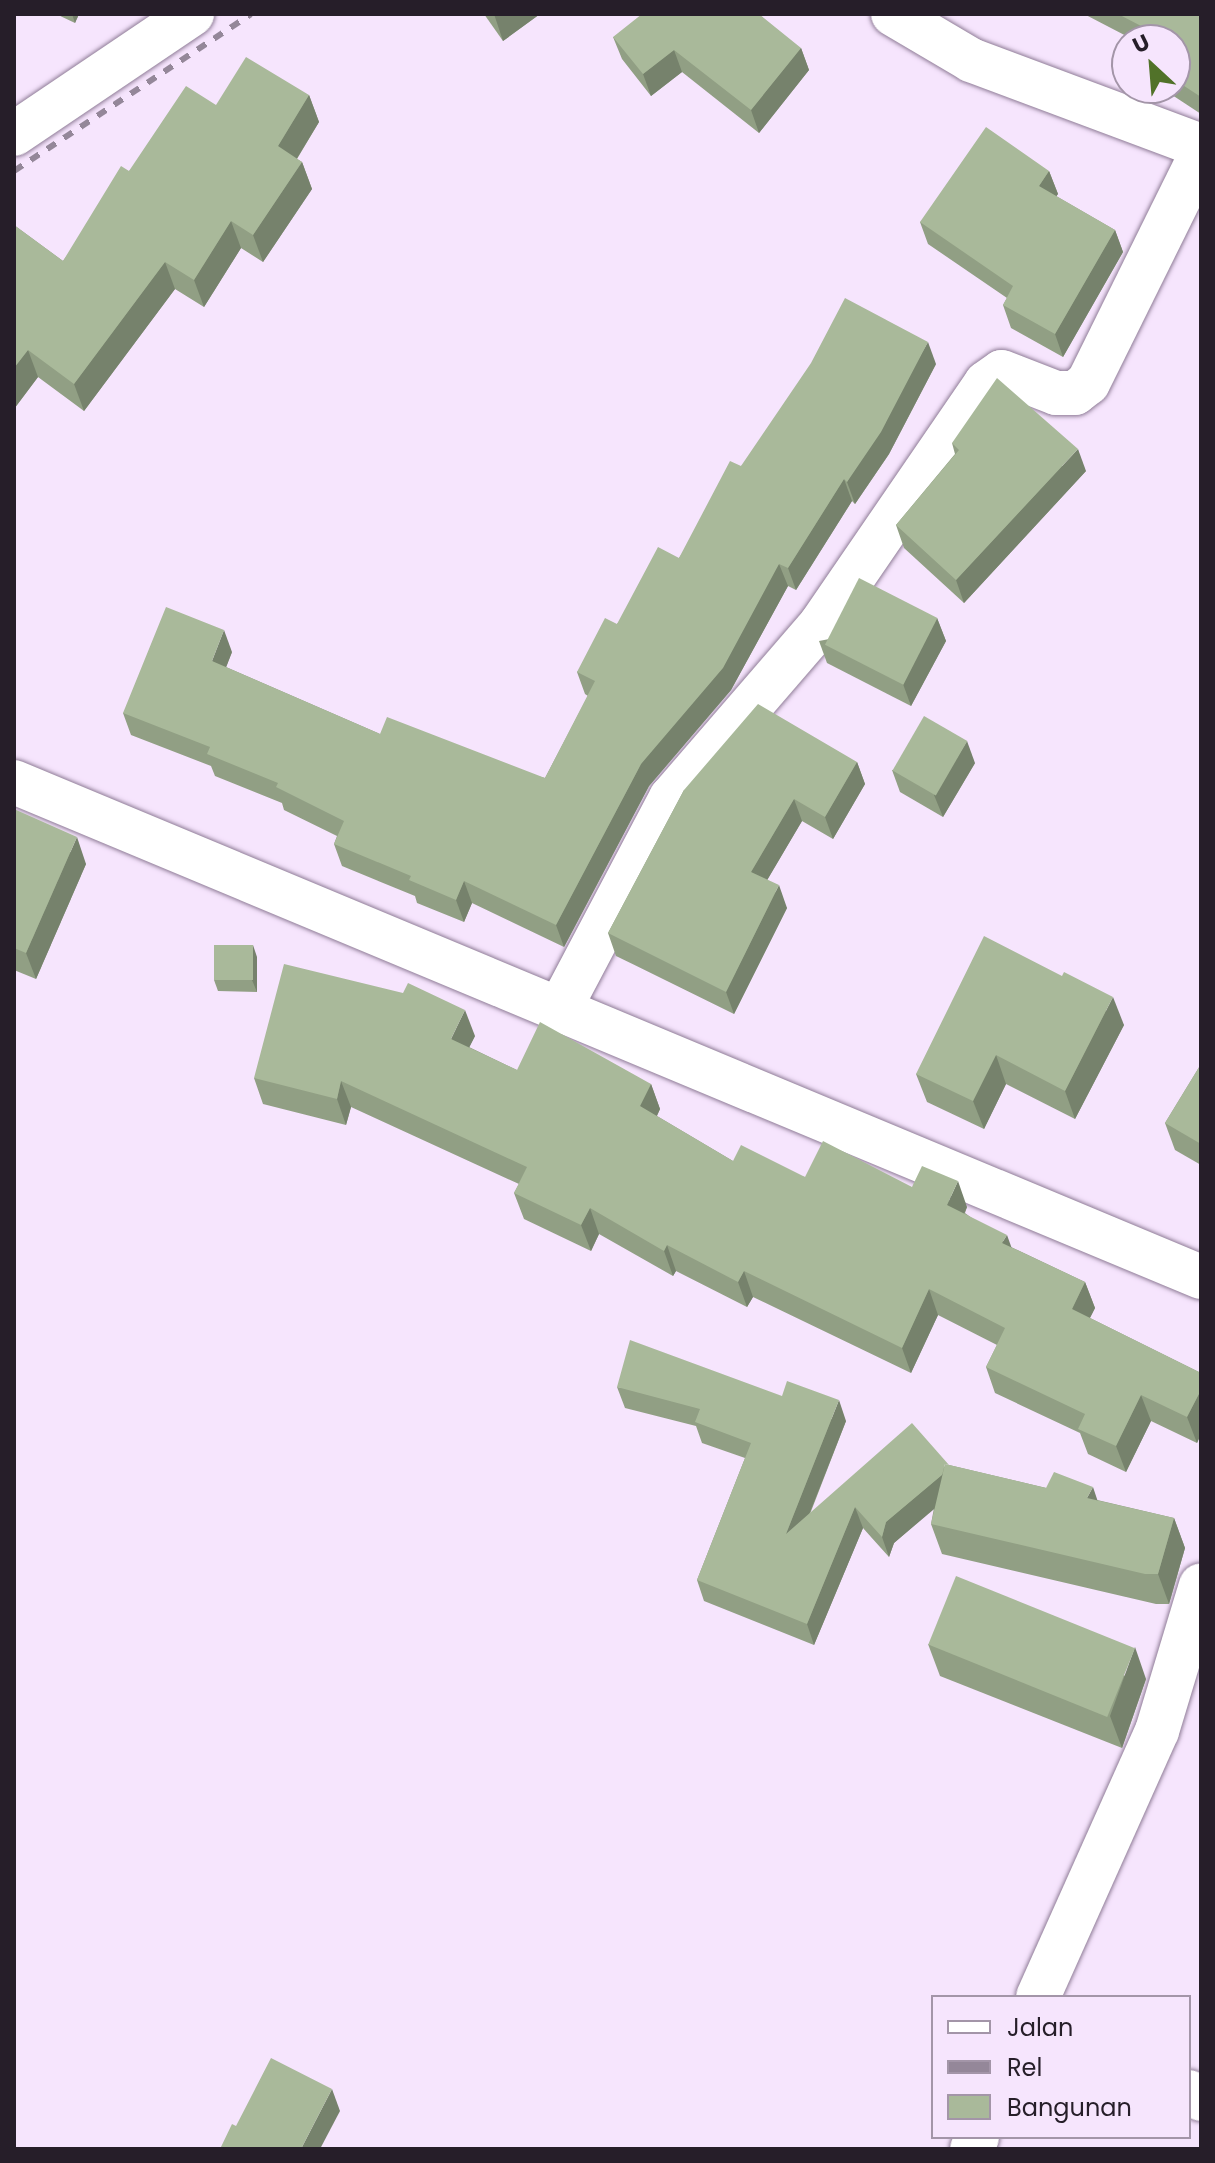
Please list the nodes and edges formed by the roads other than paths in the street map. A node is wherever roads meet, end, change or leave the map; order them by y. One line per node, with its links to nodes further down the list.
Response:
1 (192, 14): 3 (street)
2 (893, 14): 4 (street)
3 (14, 134)
4 (1201, 146)
5 (1201, 154): 7 (street)
6 (14, 782): 7 (street)
7 (558, 1012): 8 (street)
8 (1201, 1277)
9 (1201, 1585): 10 (street)
10 (1039, 1995)

